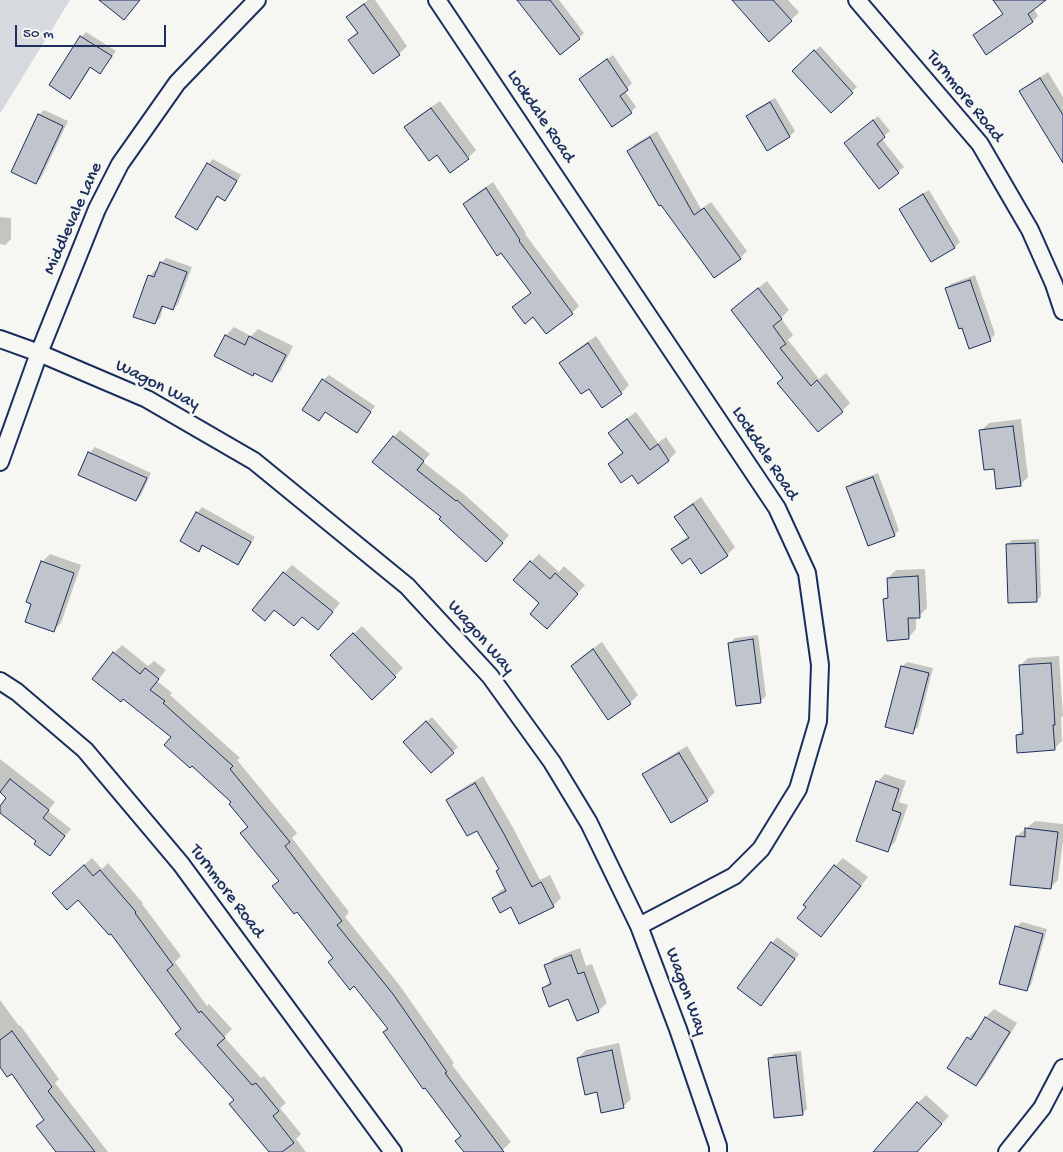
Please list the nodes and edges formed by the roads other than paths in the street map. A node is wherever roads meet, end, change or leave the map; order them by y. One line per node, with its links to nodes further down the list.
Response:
1 (257, 0): 6 (street, Middlevale Lane)
2 (437, 0): 9 (street, Lockdale Road)
3 (857, 0): 4 (street, Turnmore Road)
4 (1063, 311)
5 (0, 339): 6 (street, Wagon Way)
6 (39, 354): 7 (street, Middlevale Lane); 9 (street, Wagon Way)
7 (0, 462)
8 (0, 681): 11 (street, Turnmore Road)
9 (639, 926): 12 (street, Wagon Way)
10 (1063, 1068): 13 (street)
11 (393, 1152)
12 (718, 1152)
13 (1007, 1152)

